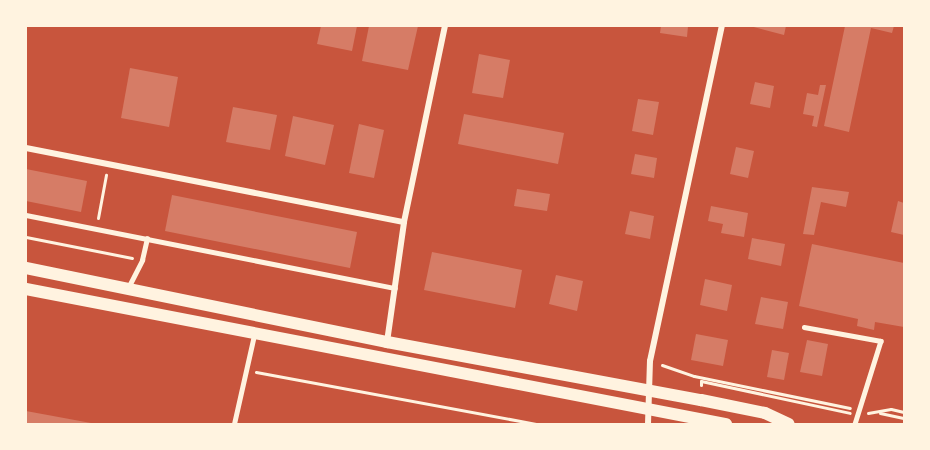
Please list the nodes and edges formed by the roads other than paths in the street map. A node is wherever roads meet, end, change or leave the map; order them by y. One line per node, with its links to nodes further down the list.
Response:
1 (445, 26): 5 (street)
2 (722, 26): 14 (street)
3 (26, 148): 5 (street)
4 (26, 215): 6 (lane)
5 (404, 222): 8 (street)
6 (147, 239): 8 (lane); 10 (lane)
7 (26, 268): 10 (main road)
8 (395, 288): 13 (street)
9 (26, 289): 12 (main road)
10 (127, 289): 13 (main road)
11 (804, 327): 19 (lane)
12 (255, 335): 14 (main road); 15 (lane)
13 (387, 342): 14 (main road)
14 (650, 401): 16 (street); 17 (main road); 18 (main road)
15 (234, 424)
16 (648, 424)
17 (726, 424)
18 (789, 424)
19 (855, 424)

